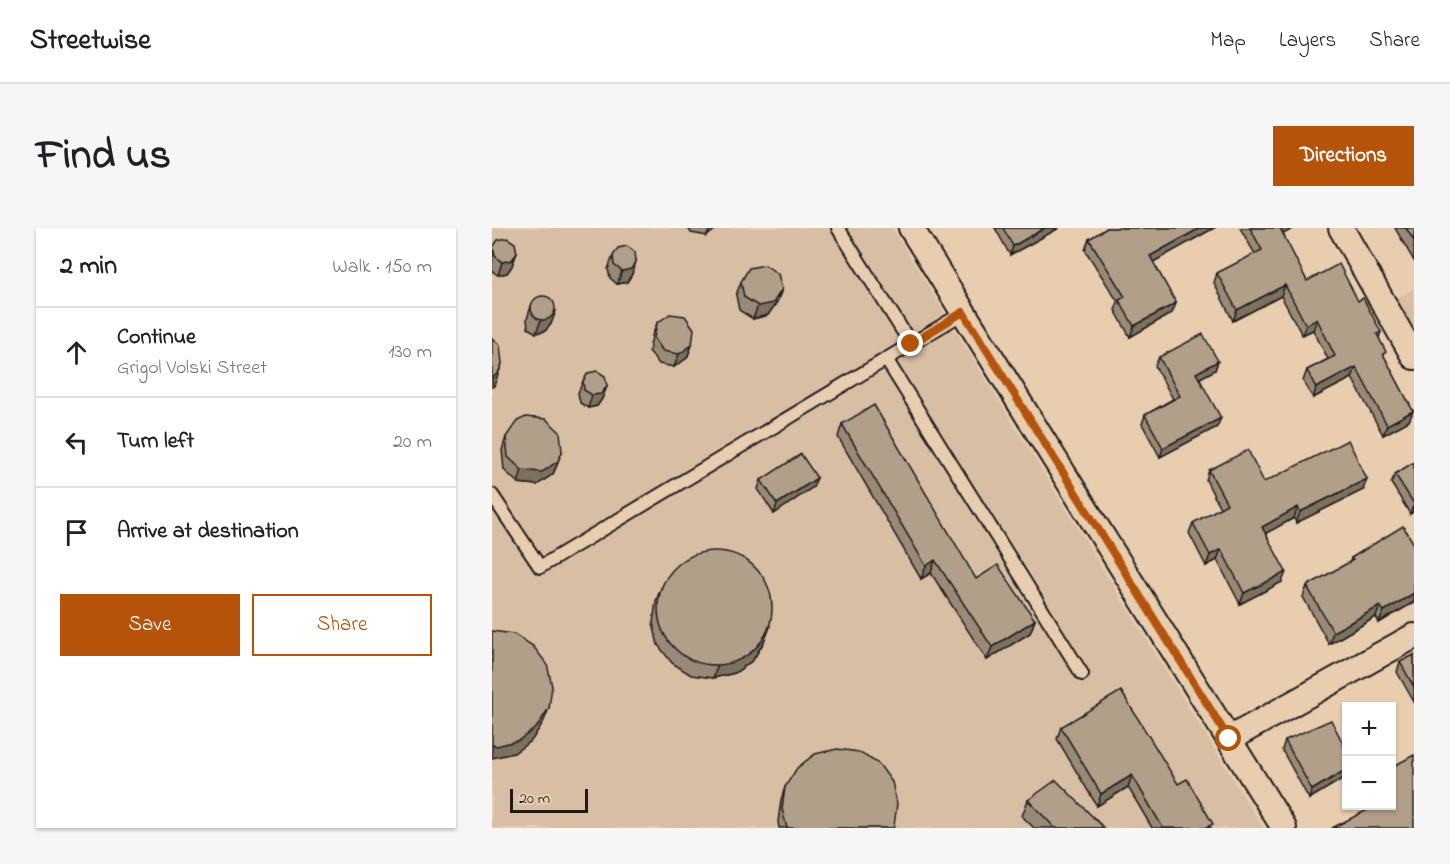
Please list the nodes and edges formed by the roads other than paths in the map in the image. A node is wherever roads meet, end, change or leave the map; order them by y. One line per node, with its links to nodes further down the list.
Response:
1 (838, 228): 5 (lane)
2 (911, 228): 4 (street)
3 (1341, 228): 6 (street)
4 (963, 312): 5 (lane); 11 (street)
5 (911, 344): 7 (lane)
6 (1414, 357)
7 (886, 359): 8 (lane); 10 (lane)
8 (492, 495)
9 (1414, 636): 11 (street)
10 (1082, 674)
11 (1229, 739): 12 (street)
12 (1284, 828)

